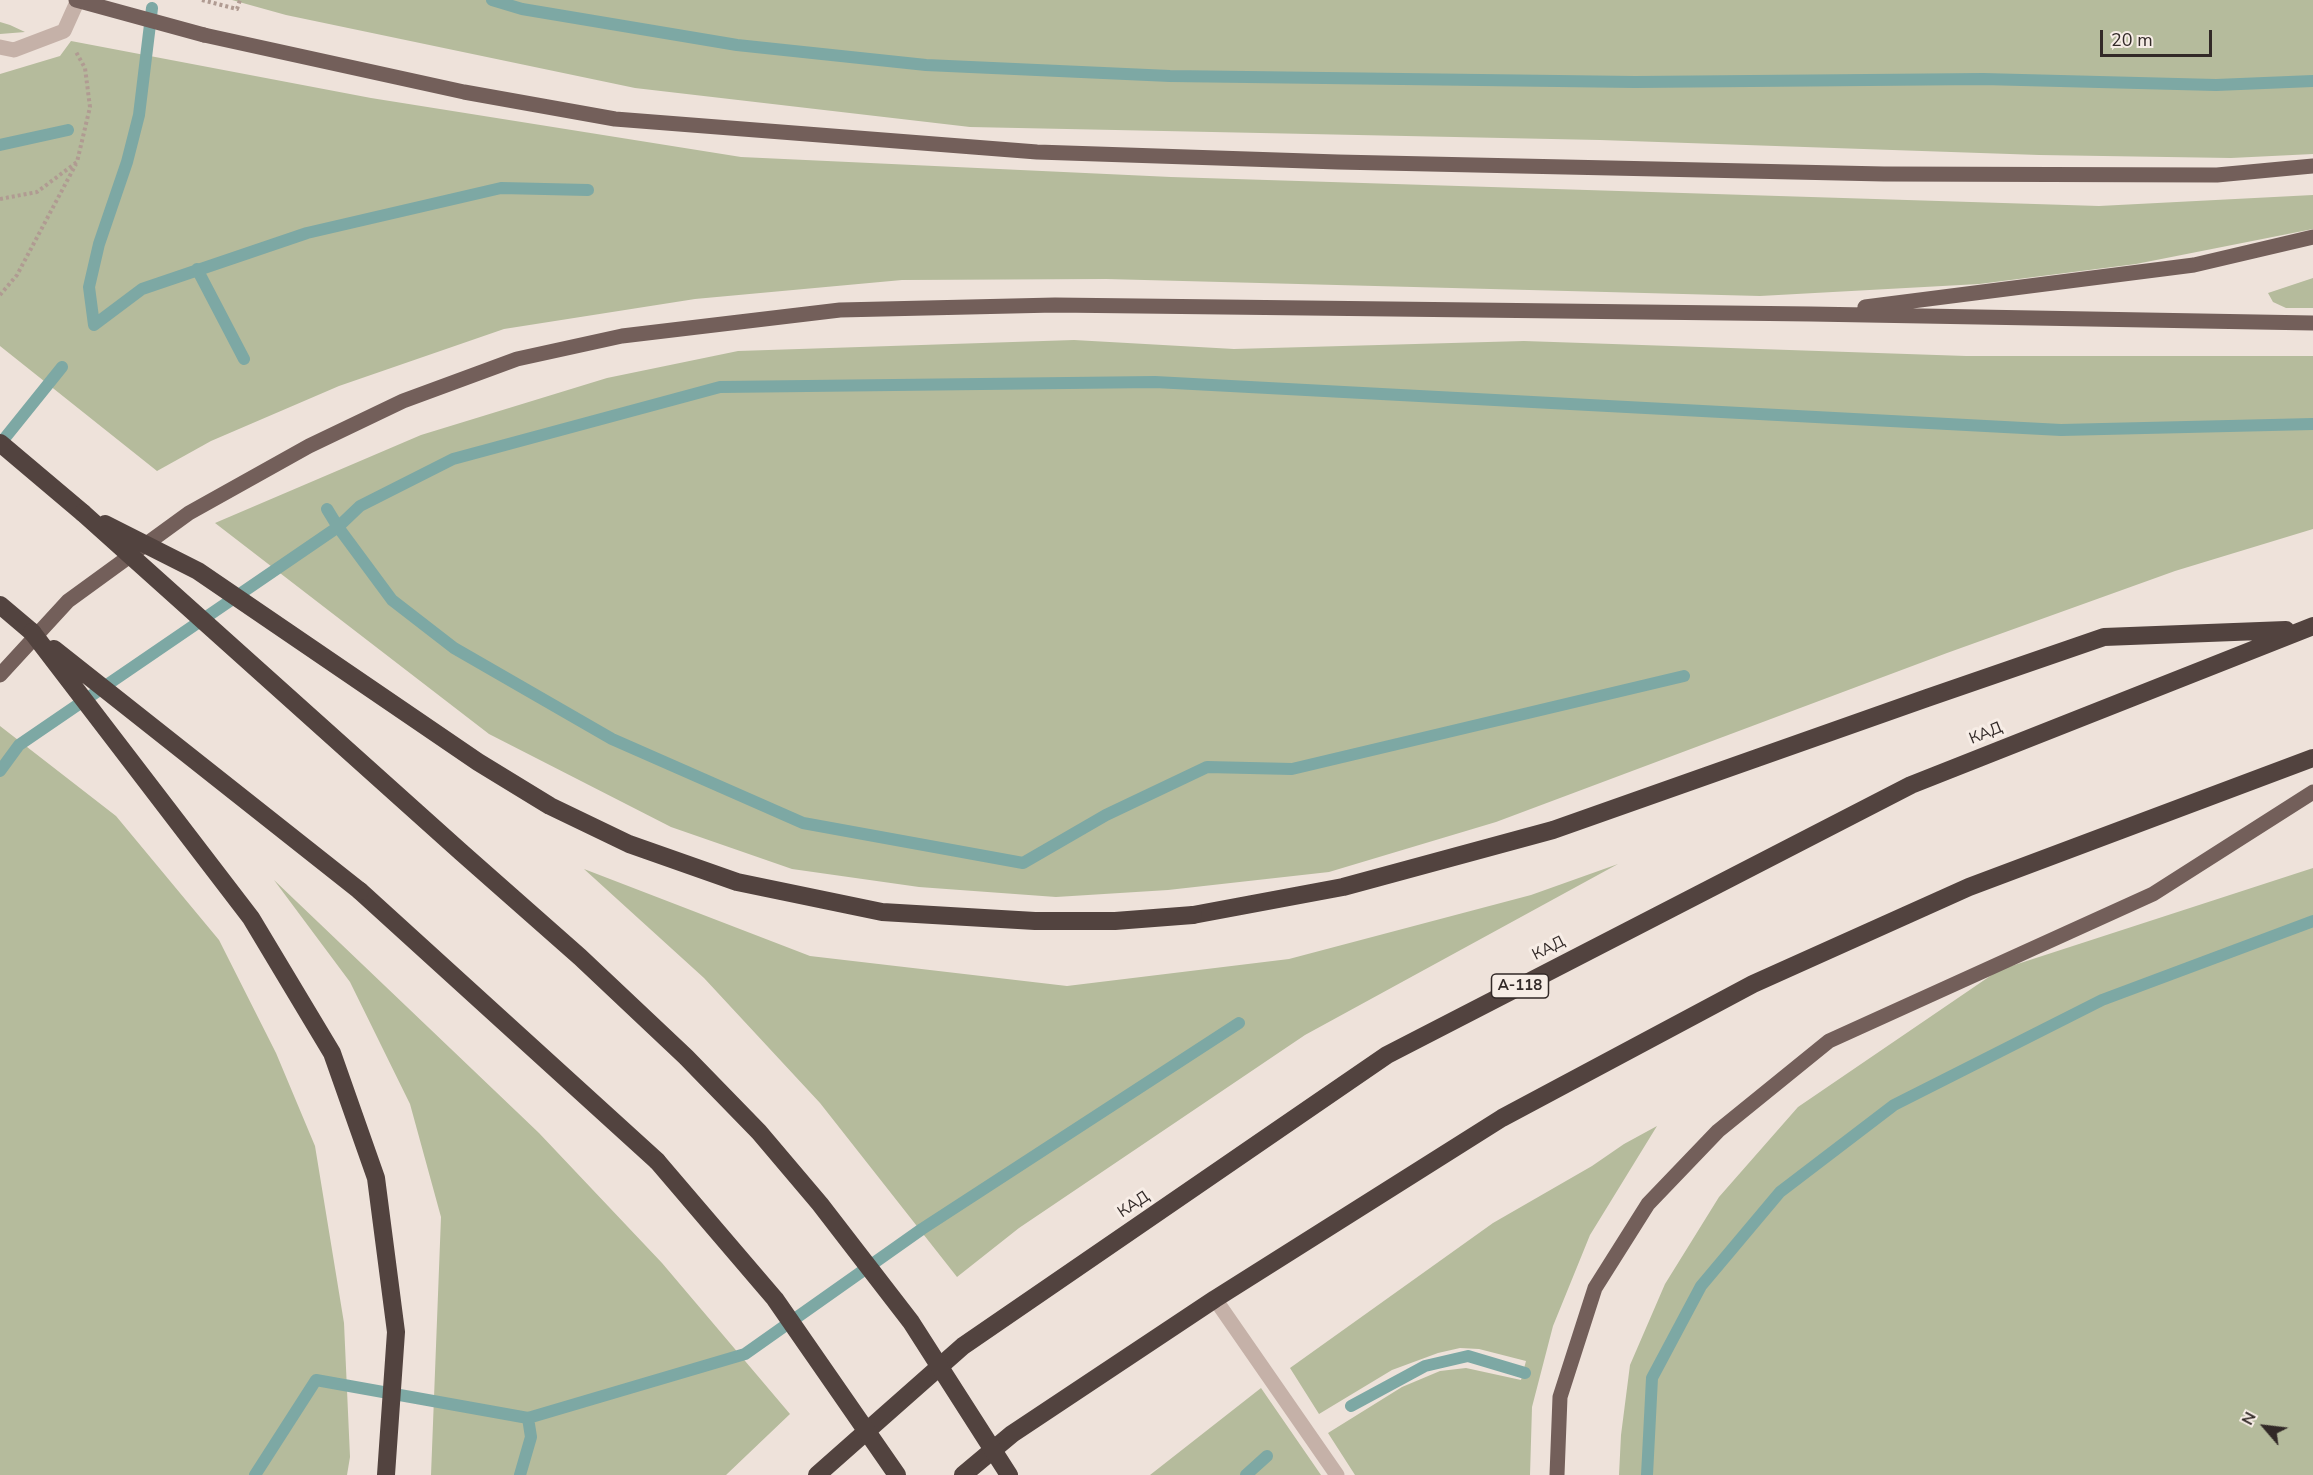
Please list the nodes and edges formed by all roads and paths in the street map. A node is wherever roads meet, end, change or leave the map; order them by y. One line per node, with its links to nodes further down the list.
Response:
1 (77, 0): 4 (lane); 7 (main road, bridge)
2 (202, 0): 3 (path)
3 (240, 0)
4 (64, 31): 5 (lane); 6 (path)
5 (0, 47)
6 (77, 162): 8 (path); 10 (path)
7 (2313, 166)
8 (0, 199)
9 (2313, 237): 11 (main road)
10 (0, 295)
11 (1811, 314): 12 (main road); 18 (main road)
12 (2313, 323)
13 (0, 443): 14 (highway)
14 (83, 513): 16 (highway, bridge); 26 (highway, bridge)
15 (0, 605): 17 (highway)
16 (2306, 628): 23 (highway, КАД / А-118)
17 (32, 632): 22 (highway, bridge); 24 (highway, bridge)
18 (0, 675)
19 (2313, 758): 21 (highway)
20 (2313, 792): 28 (main road)
21 (1215, 1299): 25 (highway); 27 (lane)
22 (386, 1475)
23 (817, 1475)
24 (897, 1475)
25 (963, 1475)
26 (1009, 1475)
27 (1337, 1475)
28 (1557, 1475)

